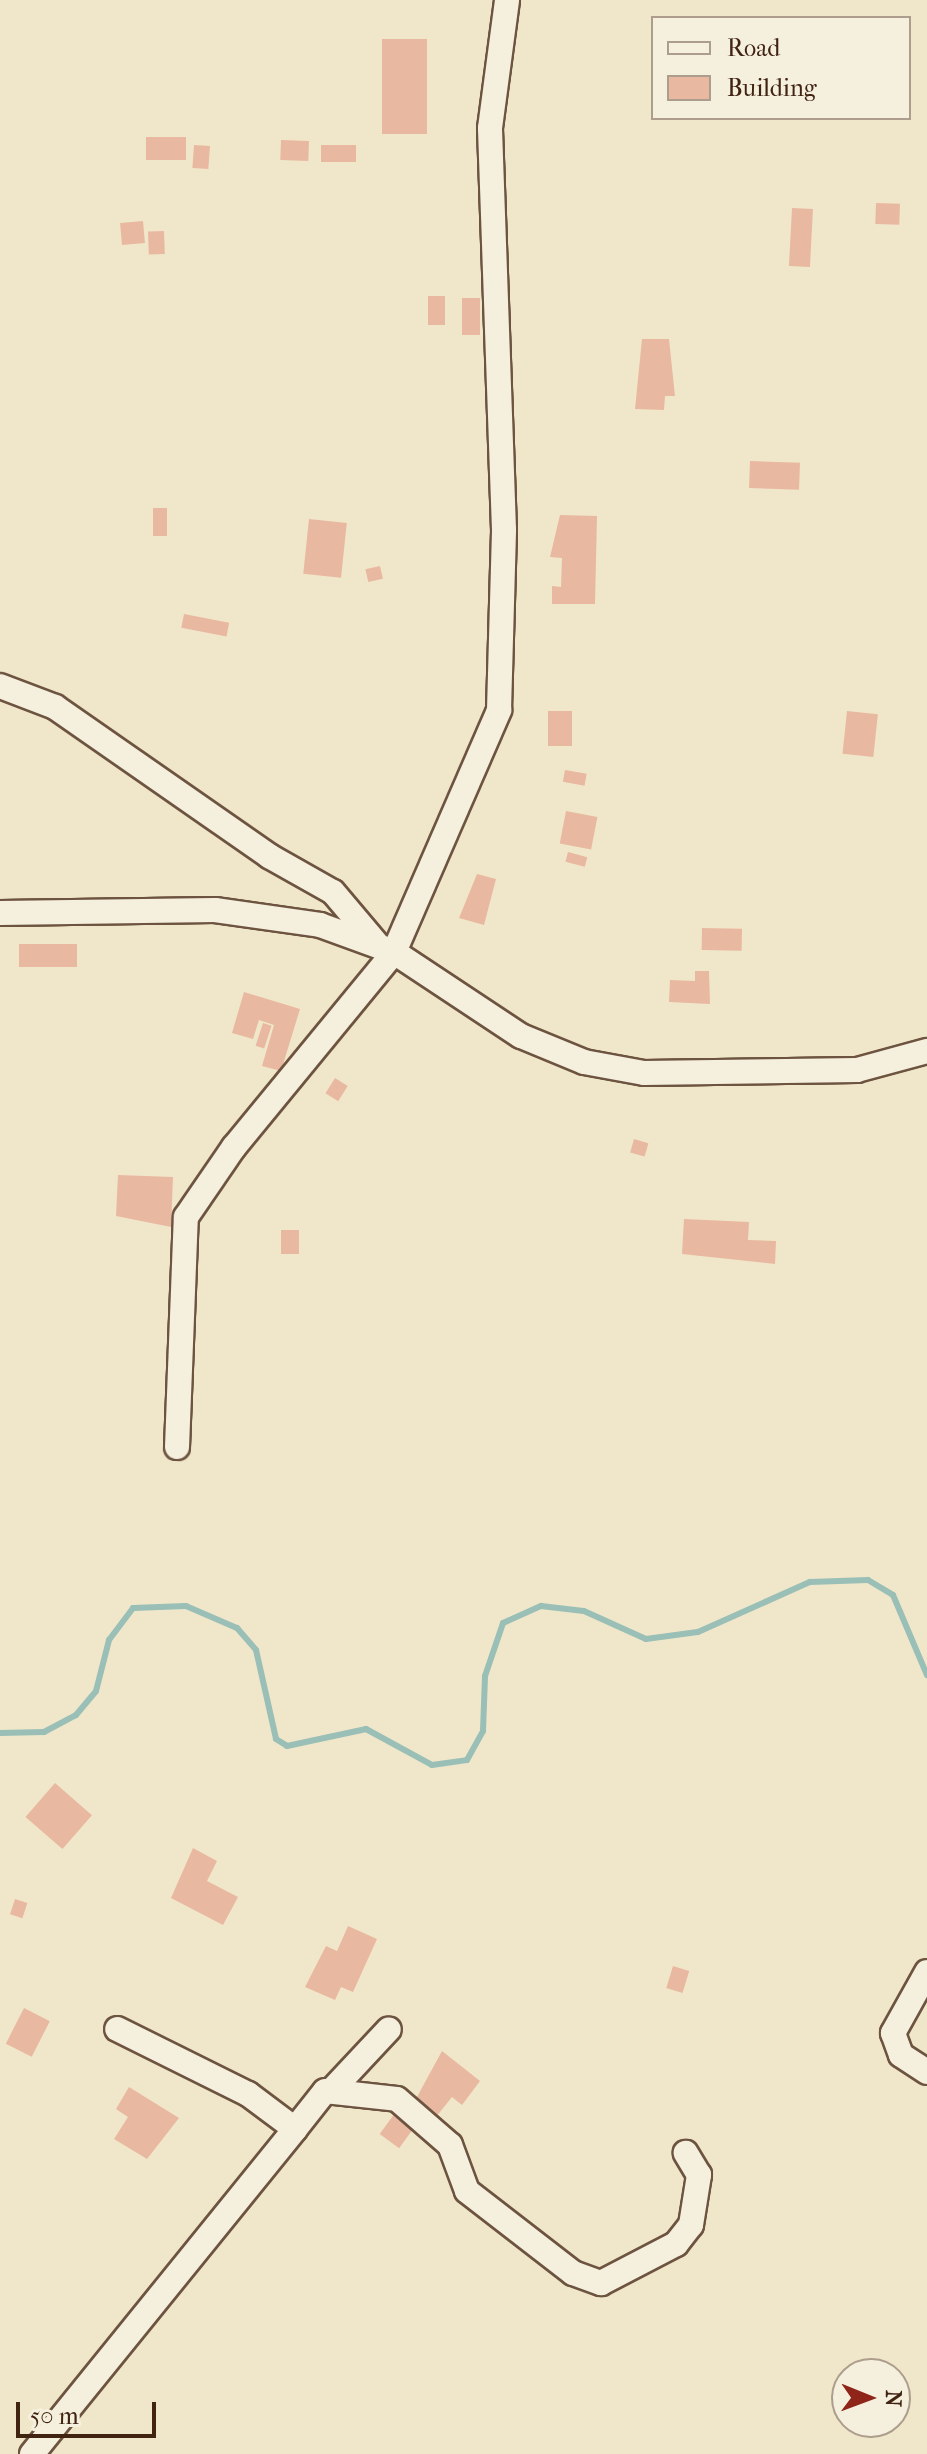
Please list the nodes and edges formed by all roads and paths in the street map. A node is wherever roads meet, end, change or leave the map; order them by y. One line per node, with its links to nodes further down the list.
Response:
1 (507, 0): 4 (street)
2 (0, 686): 4 (street)
3 (0, 913): 4 (street)
4 (387, 950): 5 (street); 6 (street)
5 (927, 1051)
6 (177, 1447)
7 (927, 1972): 10 (street)
8 (117, 2029): 12 (street)
9 (389, 2029): 11 (street)
10 (927, 2072)
11 (332, 2090): 12 (street); 13 (street)
12 (295, 2129): 14 (street)
13 (686, 2153)
14 (32, 2454)

